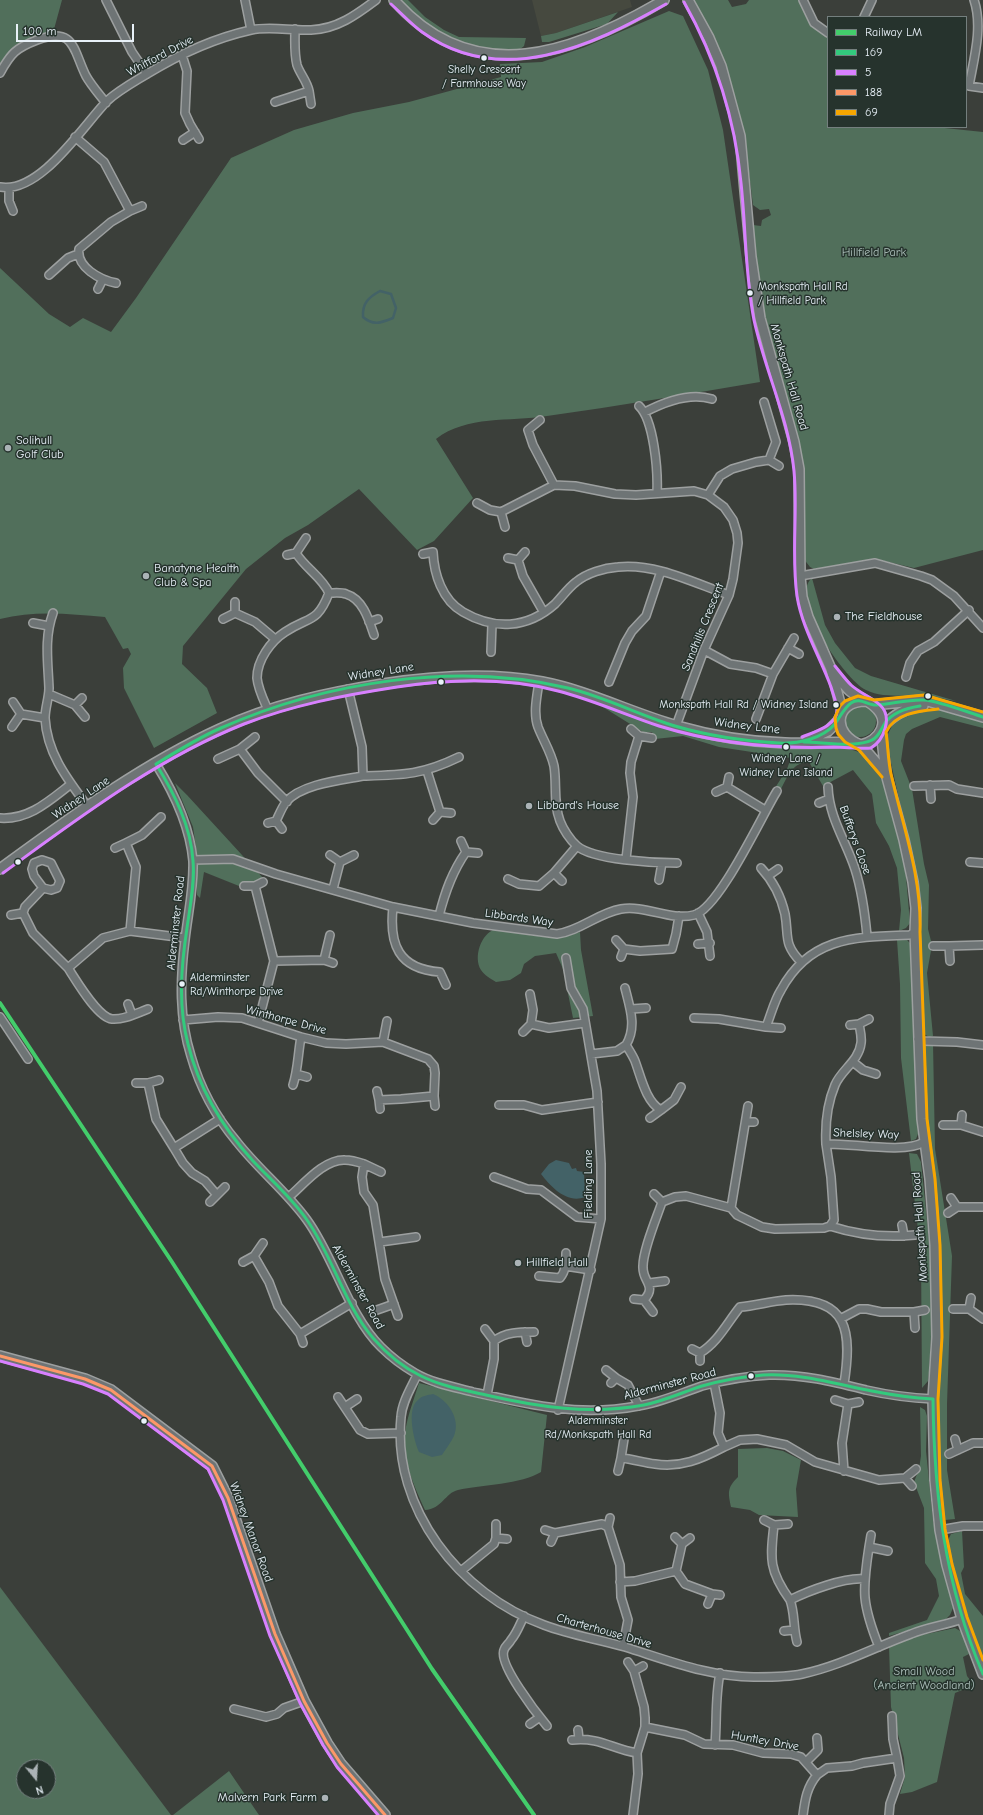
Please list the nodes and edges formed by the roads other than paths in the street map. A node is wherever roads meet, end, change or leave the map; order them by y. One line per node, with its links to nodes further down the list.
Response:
1 (106, 0): 16 (street)
2 (245, 0): 11 (street)
3 (376, 0): 12 (street, Whitford Drive)
4 (394, 0): 5 (street)
5 (664, 0)
6 (688, 0): 60 (street, Monkspath Hall Road)
7 (803, 0): 13 (street)
8 (872, 0): 10 (street)
9 (974, 0): 17 (street)
10 (864, 16)
11 (251, 30): 12 (street, Whitford Drive); 14 (street, Whitford Drive)
12 (295, 30): 19 (street)
13 (827, 32)
14 (182, 55): 16 (street, Whitford Drive); 23 (street)
15 (0, 73): 21 (street)
16 (147, 74): 21 (street, Whitford Drive)
17 (967, 86): 18 (street)
18 (983, 88)
19 (309, 91): 20 (street); 22 (street)
20 (275, 102)
21 (106, 103): 24 (street, Whitford Drive)
22 (311, 104)
23 (195, 132): 25 (street); 26 (street)
24 (75, 137): 28 (street, Whitford Drive); 31 (street)
25 (199, 139)
26 (183, 140)
27 (0, 187): 28 (street, Whitford Drive)
28 (9, 188): 30 (street)
29 (142, 206): 31 (street)
30 (13, 211)
31 (130, 211): 32 (street)
32 (78, 254): 33 (street); 34 (street)
33 (48, 275)
34 (103, 279): 35 (street); 36 (street)
35 (116, 283)
36 (98, 290)
37 (712, 399): 40 (street)
38 (764, 402): 42 (street)
39 (639, 406): 40 (street)
40 (645, 412): 45 (street)
41 (540, 420): 44 (street)
42 (769, 460): 43 (street); 46 (street)
43 (779, 466)
44 (554, 485): 45 (street, Sandhills Crescent); 48 (street, Sandhills Crescent)
45 (657, 493): 46 (street, Sandhills Crescent)
46 (708, 495): 62 (street, Sandhills Crescent)
47 (477, 503): 48 (street)
48 (501, 512): 49 (street)
49 (505, 527)
50 (306, 538): 54 (street)
51 (440, 550): 52 (street)
52 (433, 552): 55 (street); 72 (street)
53 (525, 552): 58 (street)
54 (296, 553): 56 (street); 61 (street)
55 (423, 554)
56 (287, 556)
57 (508, 558): 58 (street)
58 (518, 560): 65 (street)
59 (661, 571): 62 (street); 65 (street); 86 (street)
60 (800, 576): 64 (street); 82 (street, Monkspath Hall Road)
61 (329, 593): 70 (street); 77 (street)
62 (729, 594): 79 (street, Sandhills Crescent)
63 (235, 602): 67 (street)
64 (969, 610): 74 (street); 84 (street)
65 (543, 611): 72 (street)
66 (53, 613): 73 (street)
67 (235, 613): 68 (street); 77 (street)
68 (223, 619)
69 (378, 619): 70 (street)
70 (369, 622): 75 (street)
71 (33, 623): 73 (street)
72 (492, 624): 80 (street)
73 (49, 626): 88 (street)
74 (983, 628)
75 (374, 635)
76 (794, 638): 78 (street)
77 (275, 639): 94 (street)
78 (788, 648): 81 (street); 83 (street)
79 (704, 650): 83 (street); 101 (street, Sandhills Crescent)
80 (490, 652)
81 (799, 654)
82 (831, 669): 91 (street, Monkspath Hall Road); 96 (street, Monkspath Hall Road)
83 (773, 674): 100 (street)
84 (906, 677)
85 (539, 682): 87 (street, Widney Lane); 101 (street, Widney Lane); 142 (street)
86 (609, 682)
87 (348, 689): 94 (street, Widney Lane); 116 (street)
88 (49, 694): 93 (street); 99 (street)
89 (82, 698): 93 (street)
90 (13, 702): 95 (street)
91 (869, 703): 92 (street); 96 (street); 104 (street)
92 (936, 704): 98 (street); 104 (street)
93 (75, 705): 97 (street)
94 (268, 710): 113 (street, Widney Lane)
95 (21, 714): 99 (street); 102 (street)
96 (841, 715): 108 (street, Widney Lane); 109 (street)
97 (85, 717)
98 (983, 717)
99 (46, 718): 118 (street)
100 (756, 719)
101 (676, 726): 108 (street, Widney Lane)
102 (12, 727)
103 (631, 729): 105 (street)
104 (881, 729): 109 (street); 115 (street, Monkspath Hall Road)
105 (639, 736): 107 (street); 148 (street)
106 (255, 737): 110 (street)
107 (652, 738)
108 (804, 742): 109 (street, Widney Lane)
109 (857, 744): 115 (street, Monkspath Hall Road)
110 (240, 749): 112 (street); 128 (street)
111 (459, 757): 114 (street)
112 (218, 759)
113 (156, 764): 130 (street, Widney Lane); 149 (street, Alderminster Road)
114 (427, 770): 116 (street); 132 (street)
115 (886, 774): 175 (street, Monkspath Hall Road)
116 (362, 776): 128 (street)
117 (729, 777): 121 (street)
118 (71, 784): 130 (street); 135 (street)
119 (930, 785): 120 (street); 125 (street); 127 (street)
120 (914, 786)
121 (727, 787): 124 (street); 131 (street)
122 (828, 787): 126 (street, Bufferys Close)
123 (777, 791): 131 (street)
124 (716, 792)
125 (983, 793)
126 (829, 799): 129 (street, Bufferys Close); 177 (street, Bufferys Close)
127 (931, 799)
128 (287, 802): 137 (street)
129 (819, 803)
130 (88, 807): 156 (street, Widney Lane)
131 (765, 810): 170 (street)
132 (440, 812): 133 (street); 136 (street)
133 (451, 813)
134 (161, 817): 141 (street)
135 (0, 818)
136 (433, 820)
137 (276, 821): 138 (street); 139 (street)
138 (268, 823)
139 (282, 829)
140 (461, 842): 144 (street)
141 (126, 843): 143 (street); 174 (street)
142 (577, 846): 148 (street); 158 (street)
143 (115, 848)
144 (466, 852): 145 (street); 172 (street)
145 (478, 853)
146 (330, 855): 150 (street)
147 (354, 855): 150 (street)
148 (626, 859): 152 (street)
149 (193, 860): 167 (street, Libbards Way); 178 (street, Alderminster Road)
150 (340, 862): 167 (street)
151 (970, 862): 154 (street)
152 (662, 863): 153 (street); 161 (street)
153 (677, 863)
154 (983, 863)
155 (761, 868): 159 (street)
156 (0, 869)
157 (778, 869): 159 (street)
158 (554, 873): 160 (street); 162 (street)
159 (768, 876): 192 (street)
160 (508, 879)
161 (659, 880)
162 (562, 881)
163 (263, 882): 165 (street)
164 (244, 886): 165 (street)
165 (255, 886): 190 (street)
166 (43, 888): 166 (street); 169 (street)
167 (333, 890): 168 (street, Libbards Way)
168 (393, 907): 172 (street, Libbards Way); 195 (street)
169 (23, 913): 171 (street); 194 (street)
170 (698, 913): 173 (street, Libbards Way); 180 (street)
171 (11, 915)
172 (439, 916): 173 (street, Libbards Way)
173 (679, 916): 185 (street)
174 (130, 931): 178 (street); 194 (street)
175 (915, 932): 177 (street); 217 (street, Monkspath Hall Road)
176 (330, 935): 189 (street)
177 (867, 936): 192 (street)
178 (185, 938): 206 (street, Alderminster Road)
179 (616, 940): 185 (street)
180 (710, 943): 181 (street); 186 (street)
181 (698, 944)
182 (983, 945): 184 (street)
183 (932, 946): 184 (street)
184 (949, 946): 191 (street)
185 (624, 949): 187 (street)
186 (710, 956)
187 (621, 957)
188 (566, 958): 209 (street, Fielding Lane)
189 (324, 960): 190 (street); 193 (street)
190 (274, 961): 208 (street)
191 (950, 961)
192 (801, 962): 213 (street)
193 (333, 963)
194 (68, 968): 202 (street)
195 (446, 985)
196 (625, 988): 201 (street)
197 (530, 994): 210 (street)
198 (128, 1004): 202 (street)
199 (646, 1008): 201 (street)
200 (148, 1009): 202 (street)
201 (630, 1009): 219 (street)
202 (132, 1015)
203 (0, 1017): 222 (street)
204 (694, 1018): 213 (street)
205 (869, 1019): 211 (street)
206 (183, 1020): 208 (street, Winthorpe Drive); 245 (street, Alderminster Road)
207 (387, 1021): 218 (street)
208 (258, 1023): 216 (street, Winthorpe Drive)
209 (584, 1023): 210 (street); 221 (street, Fielding Lane)
210 (531, 1024): 215 (street)
211 (859, 1024): 212 (street); 223 (street)
212 (850, 1025)
213 (766, 1027): 214 (street)
214 (781, 1028)
215 (523, 1032)
216 (301, 1037): 218 (street, Winthorpe Drive); 224 (street)
217 (918, 1039): 220 (street); 251 (street, Monkspath Hall Road)
218 (383, 1042): 233 (street, Winthorpe Drive)
219 (626, 1045): 221 (street); 242 (street)
220 (983, 1045)
221 (591, 1054): 236 (street, Fielding Lane)
222 (28, 1059)
223 (852, 1062): 225 (street); 252 (street)
224 (296, 1074): 226 (street); 230 (street)
225 (876, 1074)
226 (307, 1077)
227 (158, 1080): 229 (street)
228 (136, 1083): 229 (street)
229 (148, 1083): 253 (street)
230 (292, 1085)
231 (681, 1087): 242 (street)
232 (377, 1091): 235 (street)
233 (434, 1096): 235 (street); 238 (street, Winthorpe Drive)
234 (517, 1096): 237 (street)
235 (379, 1100): 241 (street)
236 (598, 1102): 237 (street); 268 (street, Fielding Lane)
237 (518, 1104): 239 (street)
238 (435, 1106)
239 (500, 1106)
240 (748, 1106): 246 (street)
241 (380, 1109)
242 (661, 1110): 244 (street)
243 (962, 1114): 249 (street)
244 (650, 1118)
245 (220, 1119): 253 (street); 260 (street, Alderminster Road)
246 (746, 1122): 247 (street); 266 (street)
247 (754, 1122)
248 (943, 1125): 249 (street)
249 (961, 1125): 250 (street)
250 (983, 1132)
251 (924, 1142): 252 (street, Shelsley Way); 317 (street, Monkspath Hall Road)
252 (826, 1144): 270 (street, Shelsley Way)
253 (174, 1148): 259 (street)
254 (364, 1164): 255 (street); 260 (street); 274 (street)
255 (381, 1172)
256 (494, 1177): 268 (street)
257 (225, 1187): 259 (street)
258 (654, 1194): 263 (street)
259 (217, 1196): 262 (street)
260 (290, 1197): 287 (street, Alderminster Road)
261 (951, 1198): 264 (street)
262 (210, 1202)
263 (662, 1202): 266 (street); 283 (street)
264 (957, 1207): 265 (street); 267 (street)
265 (983, 1207)
266 (731, 1208): 270 (street)
267 (948, 1213)
268 (601, 1219): 280 (street, Fielding Lane)
269 (902, 1225): 273 (street)
270 (830, 1226): 273 (street)
271 (914, 1235): 273 (street)
272 (416, 1236): 274 (street)
273 (904, 1236)
274 (380, 1242): 288 (street)
275 (263, 1243): 277 (street)
276 (566, 1253): 279 (street)
277 (254, 1256): 278 (street); 302 (street)
278 (243, 1262)
279 (565, 1266): 280 (street); 281 (street)
280 (591, 1270): 323 (street, Fielding Lane)
281 (539, 1276)
282 (665, 1281): 283 (street)
283 (649, 1283): 286 (street)
284 (971, 1298): 290 (street)
285 (634, 1299): 286 (street)
286 (644, 1300): 293 (street)
287 (352, 1303): 302 (street); 311 (street, Alderminster Road)
288 (394, 1304): 291 (street); 295 (street)
289 (952, 1309): 290 (street)
290 (969, 1309): 297 (street)
291 (377, 1310)
292 (925, 1310): 294 (street)
293 (653, 1312)
294 (914, 1312): 296 (street); 298 (street)
295 (398, 1316)
296 (842, 1318): 307 (street); 313 (street)
297 (983, 1319)
298 (915, 1328)
299 (485, 1330): 303 (street)
300 (525, 1332): 301 (street); 303 (street); 304 (street)
301 (534, 1332)
302 (300, 1334): 305 (street)
303 (494, 1341): 314 (street)
304 (527, 1342)
305 (303, 1343)
306 (692, 1349): 307 (street)
307 (700, 1353): 309 (street)
308 (0, 1356): 376 (street, Widney Manor Road)
309 (700, 1361)
310 (606, 1370): 321 (street)
311 (417, 1375): 314 (street, Alderminster Road); 324 (street, Charterhouse Drive)
312 (714, 1383): 313 (street, Alderminster Road); 321 (street, Alderminster Road); 328 (street)
313 (844, 1384): 317 (street, Alderminster Road)
314 (487, 1395): 323 (street, Alderminster Road)
315 (338, 1397): 322 (street)
316 (357, 1399): 322 (street)
317 (933, 1399): 345 (street, Monkspath Hall Road)
318 (835, 1400): 320 (street)
319 (859, 1402): 320 (street)
320 (848, 1404): 334 (street)
321 (639, 1406): 323 (street, Alderminster Road)
322 (345, 1407): 324 (street)
323 (558, 1410)
324 (401, 1433): 357 (street, Charterhouse Drive)
325 (624, 1439): 331 (street)
326 (955, 1439): 329 (street)
327 (983, 1443): 329 (street)
328 (724, 1447): 331 (street); 334 (street)
329 (958, 1450): 330 (street)
330 (949, 1454)
331 (621, 1458): 333 (street)
332 (916, 1469): 335 (street)
333 (618, 1471)
334 (844, 1471): 335 (street)
335 (905, 1478): 336 (street)
336 (912, 1486)
337 (610, 1518): 343 (street)
338 (764, 1520): 341 (street)
339 (496, 1524): 349 (street)
340 (788, 1524): 341 (street)
341 (774, 1525): 362 (street)
342 (983, 1526): 345 (street)
343 (608, 1527): 346 (street); 359 (street)
344 (545, 1530): 346 (street)
345 (940, 1530): 365 (street, Monkspath Hall Road)
346 (555, 1533): 352 (street)
347 (871, 1535): 354 (street)
348 (674, 1537): 353 (street)
349 (496, 1538): 351 (street); 357 (street)
350 (690, 1538): 353 (street)
351 (507, 1539)
352 (551, 1542)
353 (682, 1544): 356 (street)
354 (869, 1547): 355 (street); 358 (street)
355 (888, 1551)
356 (676, 1570): 359 (street); 360 (street)
357 (461, 1571): 364 (street, Charterhouse Drive)
358 (864, 1579): 362 (street); 370 (street)
359 (620, 1582): 369 (street)
360 (712, 1594): 361 (street); 363 (street)
361 (720, 1595)
362 (790, 1600): 366 (street)
363 (708, 1604)
364 (524, 1616): 369 (street, Charterhouse Drive); 379 (street)
365 (962, 1619): 370 (street, Charterhouse Drive); 375 (street, Monkspath Hall Road)
366 (794, 1630): 367 (street); 368 (street)
367 (784, 1631)
368 (797, 1642)
369 (623, 1646): 374 (street, Charterhouse Drive)
370 (879, 1647): 374 (street, Charterhouse Drive)
371 (628, 1662): 373 (street)
372 (643, 1666): 373 (street)
373 (634, 1671): 382 (street)
374 (720, 1673): 385 (street, Huntley Drive)
375 (983, 1674)
376 (304, 1700): 377 (street); 390 (street, Widney Manor Road)
377 (234, 1709)
378 (892, 1716): 387 (street)
379 (540, 1718): 380 (street); 381 (street)
380 (530, 1724)
381 (547, 1726)
382 (645, 1727): 385 (street); 386 (street)
383 (578, 1730): 386 (street)
384 (817, 1738): 388 (street)
385 (715, 1745): 388 (street, Huntley Drive)
386 (637, 1753): 391 (street)
387 (897, 1758): 389 (street); 393 (street)
388 (806, 1762): 389 (street, Huntley Drive)
389 (817, 1775): 392 (street)
390 (385, 1815)
391 (633, 1815)
392 (803, 1815)
393 (889, 1815)

